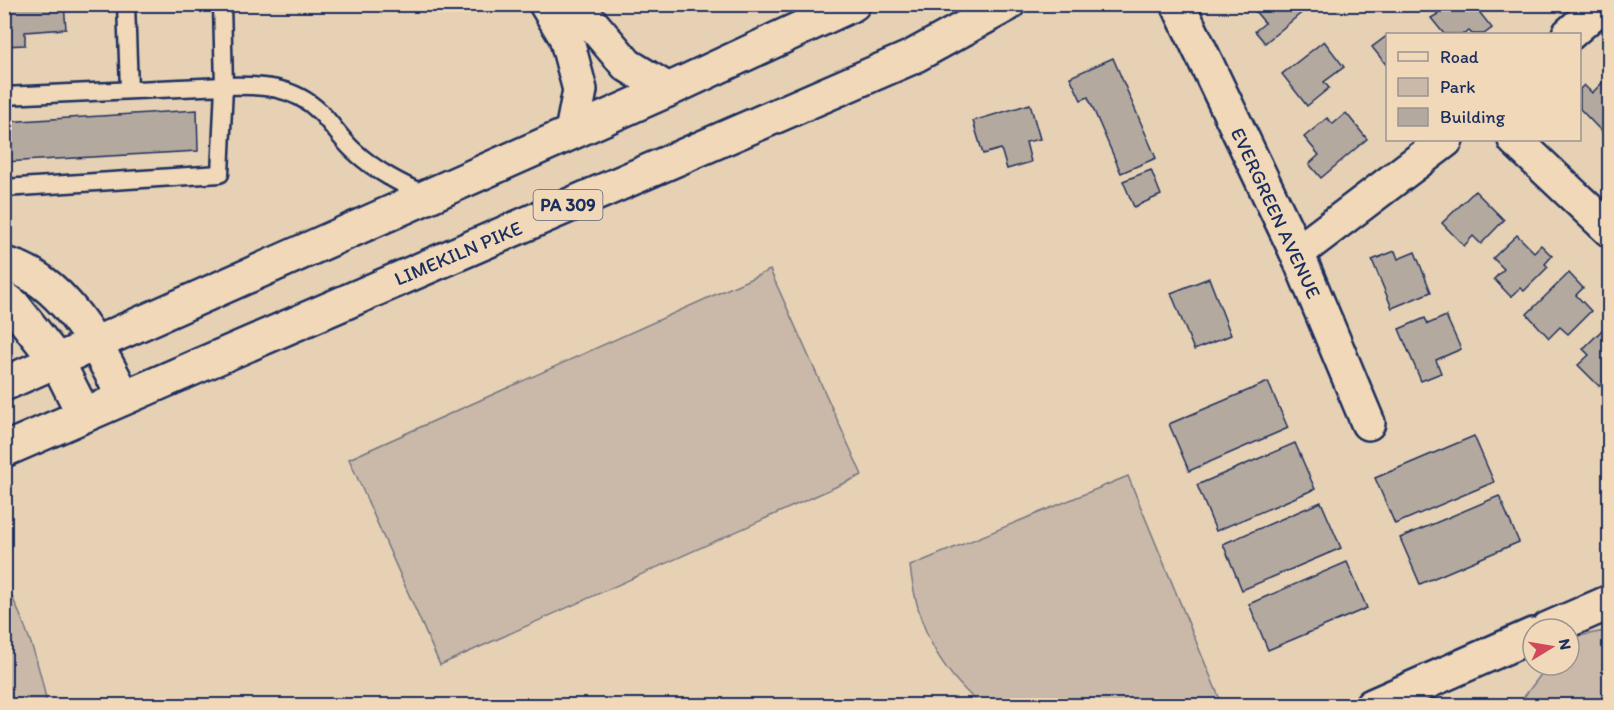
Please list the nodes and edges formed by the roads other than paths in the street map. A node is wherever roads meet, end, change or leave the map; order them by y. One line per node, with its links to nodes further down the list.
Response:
1 (126, 4): 11 (lane)
2 (222, 4): 10 (lane)
3 (546, 4): 14 (main road)
4 (575, 4): 12 (main road)
5 (853, 4): 12 (main road)
6 (1008, 4): 26 (main road, LIMEKILN PIKE / PA 309)
7 (1178, 4): 20 (main road, EVERGREEN AVENUE)
8 (1603, 4): 9 (main road)
9 (1570, 33)
10 (224, 86): 11 (lane); 17 (lane); 18 (lane)
11 (129, 89): 13 (lane)
12 (668, 90): 14 (main road)
13 (4, 96)
14 (572, 132): 18 (main road)
15 (1445, 141): 20 (main road)
16 (1516, 141): 19 (main road)
17 (4, 188)
18 (428, 196): 23 (main road)
19 (1610, 230)
20 (1297, 253): 28 (main road, EVERGREEN AVENUE)
21 (4, 264): 23 (main road)
22 (4, 298): 24 (main road)
23 (96, 345): 24 (main road); 26 (main road)
24 (57, 361): 25 (main road); 27 (main road)
25 (4, 384)
26 (124, 397): 27 (main road, PA 309)
27 (84, 415): 29 (main road, PA 309)
28 (1368, 423)
29 (4, 450)
30 (1610, 602): 31 (main road)
31 (1576, 617)
32 (1521, 640): 33 (main road)
33 (1372, 705)

